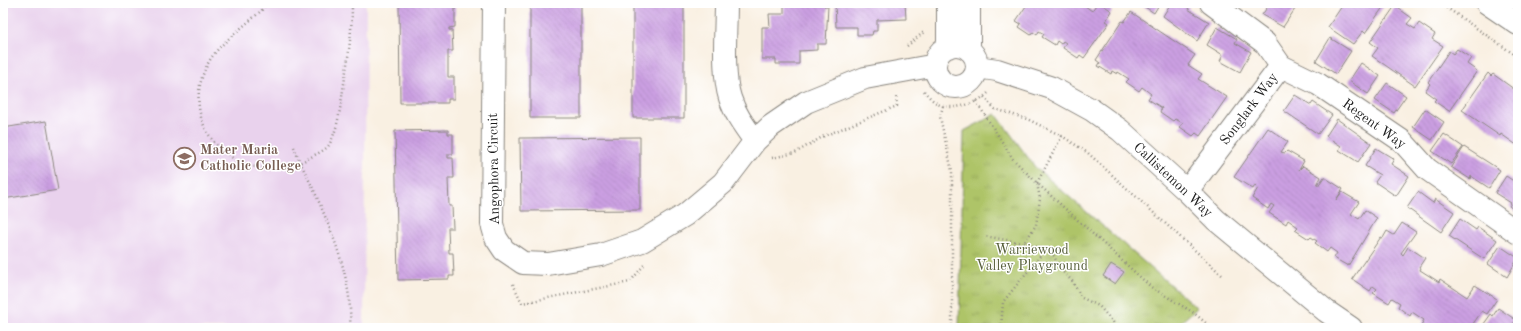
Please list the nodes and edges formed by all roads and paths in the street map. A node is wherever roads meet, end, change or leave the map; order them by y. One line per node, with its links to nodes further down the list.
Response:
1 (267, 3): 23 (path)
2 (352, 3): 23 (path)
3 (494, 3): 21 (street, Angophora Circuit)
4 (726, 3): 21 (street)
5 (948, 3): 13 (street)
6 (969, 3): 13 (street)
7 (1211, 3): 15 (street, Songlark Way)
8 (1440, 3): 14 (path)
9 (1487, 3): 10 (street)
10 (1518, 24)
11 (927, 30): 12 (path)
12 (905, 47)
13 (964, 55): 16 (street); 16 (street); 25 (street, Callistemon Way)
14 (1518, 57)
15 (1281, 66): 25 (street, Songlark Way); 26 (street, Regent Way)
16 (935, 67): 21 (street, Angophora Circuit)
17 (984, 97): 20 (path)
18 (976, 101): 24 (path)
19 (943, 106): 32 (path)
20 (1062, 136): 24 (path); 30 (path)
21 (754, 141)
22 (294, 147): 23 (path)
23 (300, 164): 31 (path)
24 (1037, 183): 28 (path); 35 (path)
25 (1187, 191): 36 (street, Callistemon Way)
26 (1518, 233)
27 (984, 236): 28 (path)
28 (1024, 243): 29 (path)
29 (1045, 250): 33 (path); 34 (path)
30 (1222, 275)
31 (350, 328)
32 (952, 328)
33 (1001, 328)
34 (1114, 328)
35 (1212, 328)
36 (1351, 328)

